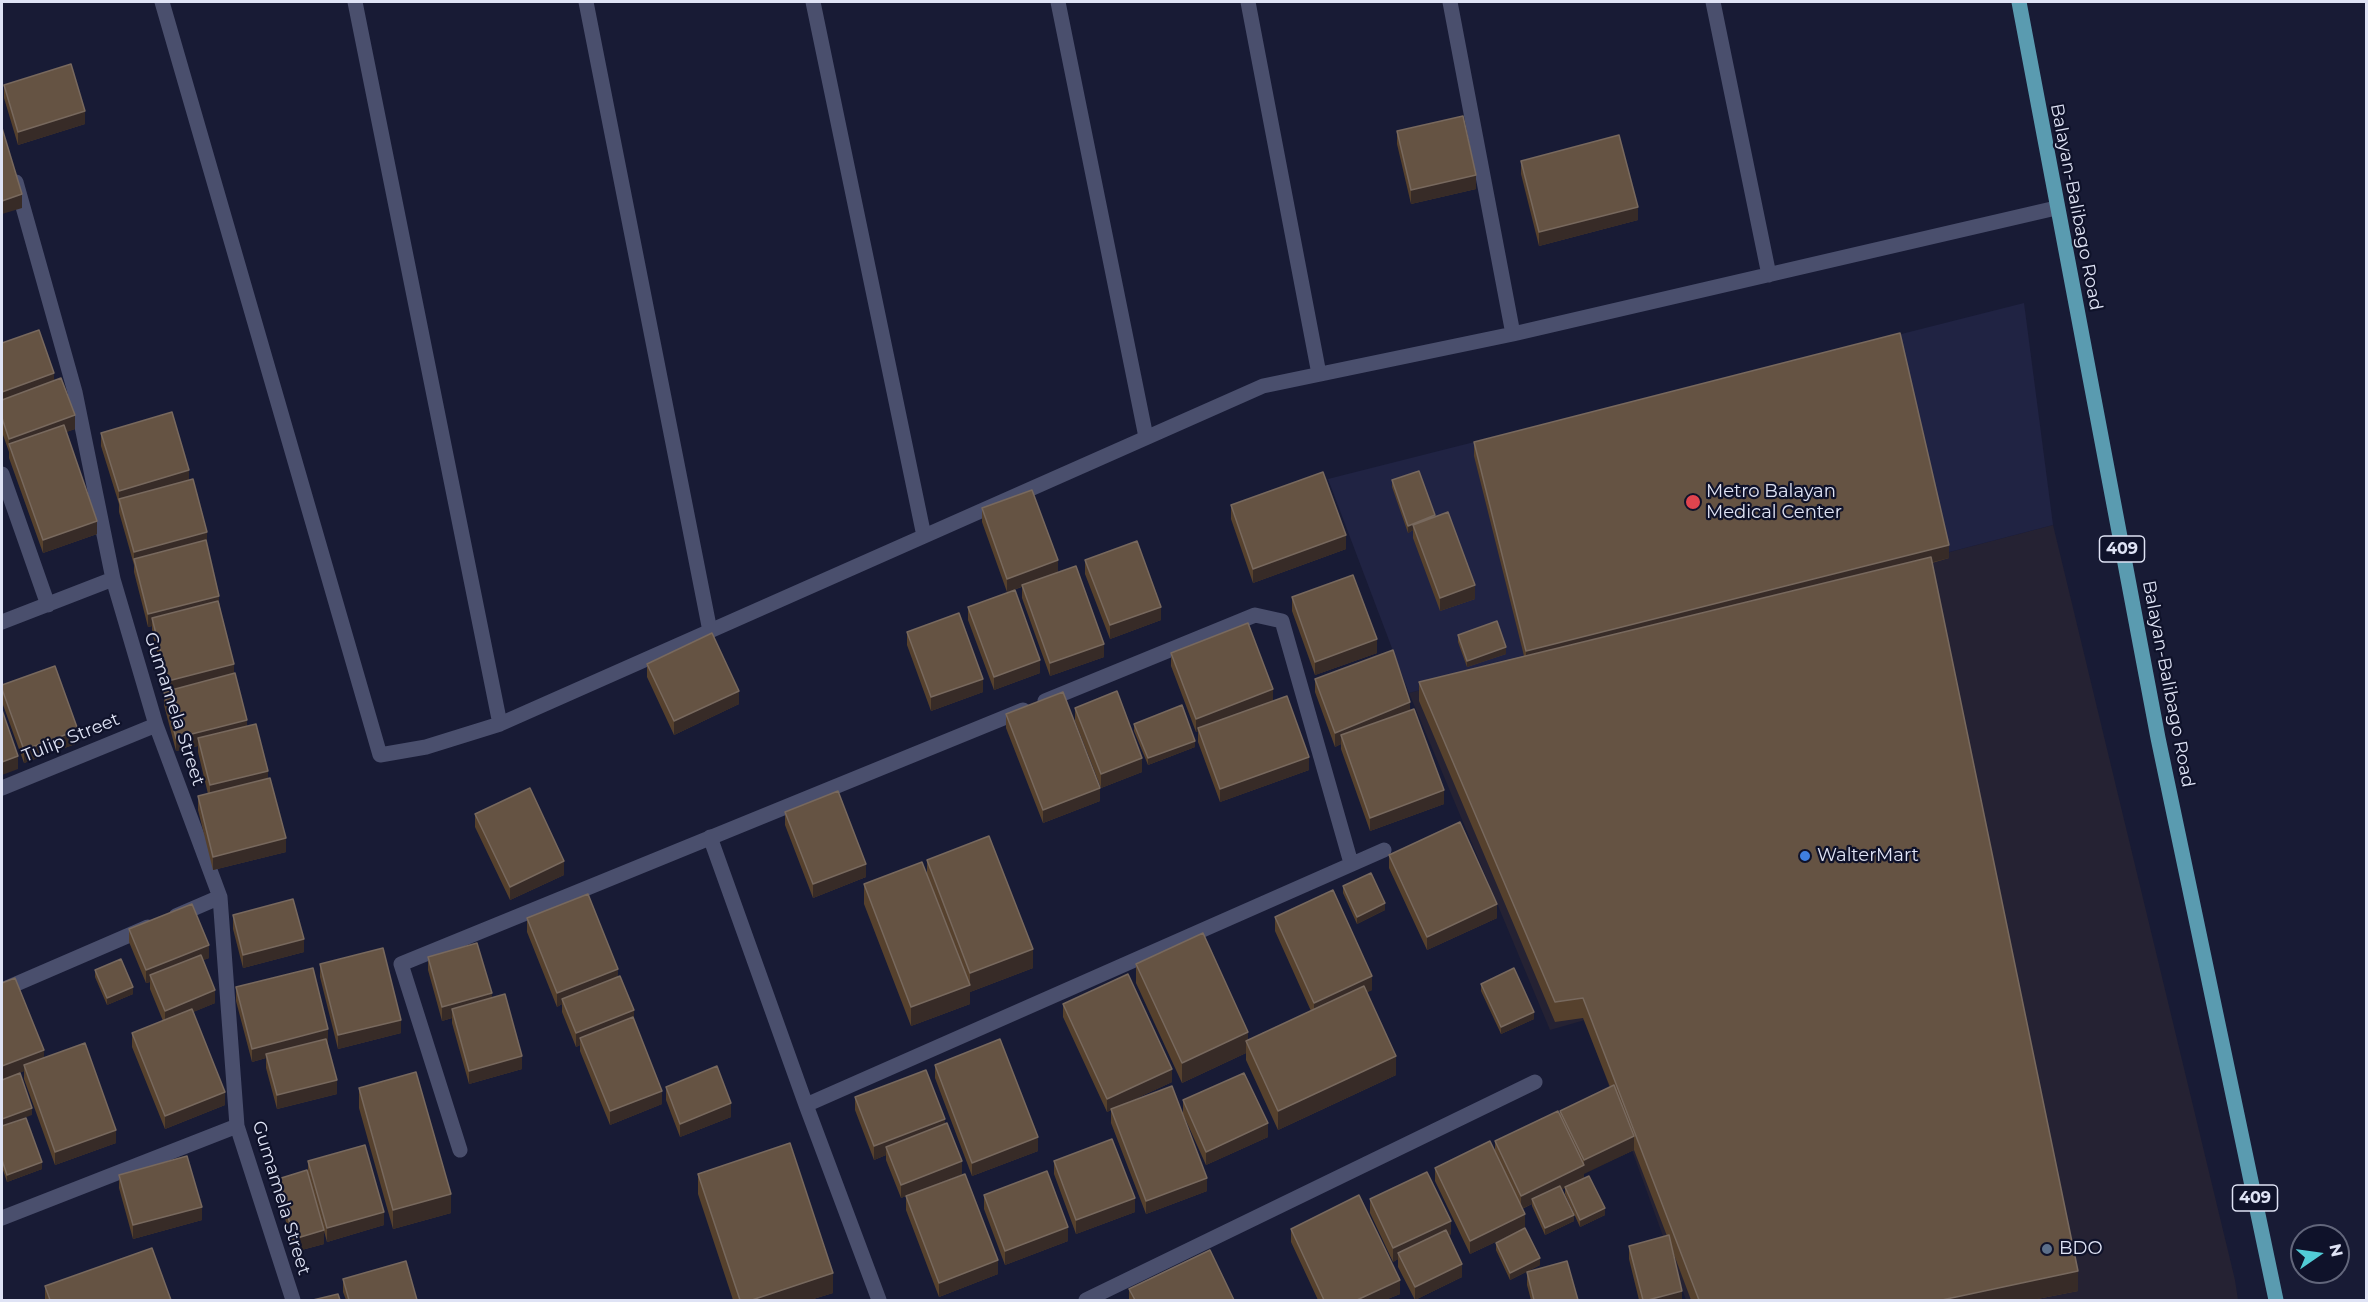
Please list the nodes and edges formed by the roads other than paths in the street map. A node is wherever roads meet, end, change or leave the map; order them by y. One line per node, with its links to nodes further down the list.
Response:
1 (162, 2): 22 (street)
2 (355, 2): 22 (street)
3 (586, 2): 21 (street)
4 (813, 2): 17 (street)
5 (1058, 2): 15 (street)
6 (1248, 2): 14 (street)
7 (1450, 2): 13 (street)
8 (1713, 2): 12 (street)
9 (2019, 2): 11 (main road, Balayan-Balibago Road / 409)
10 (11, 165): 18 (street, Gumamela Street)
11 (2056, 208): 12 (street); 38 (main road, Balayan-Balibago Road / 409)
12 (1769, 275): 13 (street)
13 (1513, 333): 14 (street)
14 (1319, 374): 15 (street)
15 (1146, 437): 17 (street)
16 (2, 474): 19 (street)
17 (924, 536): 21 (street)
18 (113, 579): 19 (street); 23 (street, Gumamela Street)
19 (48, 605): 20 (street)
20 (2, 622)
21 (710, 631): 22 (street)
22 (501, 724)
23 (156, 725): 24 (street, Tulip Street); 28 (street, Gumamela Street)
24 (2, 788)
25 (710, 837): 27 (street); 31 (street); 33 (street)
26 (1384, 850): 27 (street)
27 (1351, 863): 31 (street)
28 (220, 897): 29 (street); 32 (street, Gumamela Street)
29 (2, 990)
30 (1535, 1082): 37 (street)
31 (806, 1105): 36 (street)
32 (237, 1126): 34 (street); 35 (street, Gumamela Street)
33 (460, 1150)
34 (2, 1218)
35 (293, 1300)
36 (879, 1300)
37 (1086, 1300)
38 (2276, 1300)

